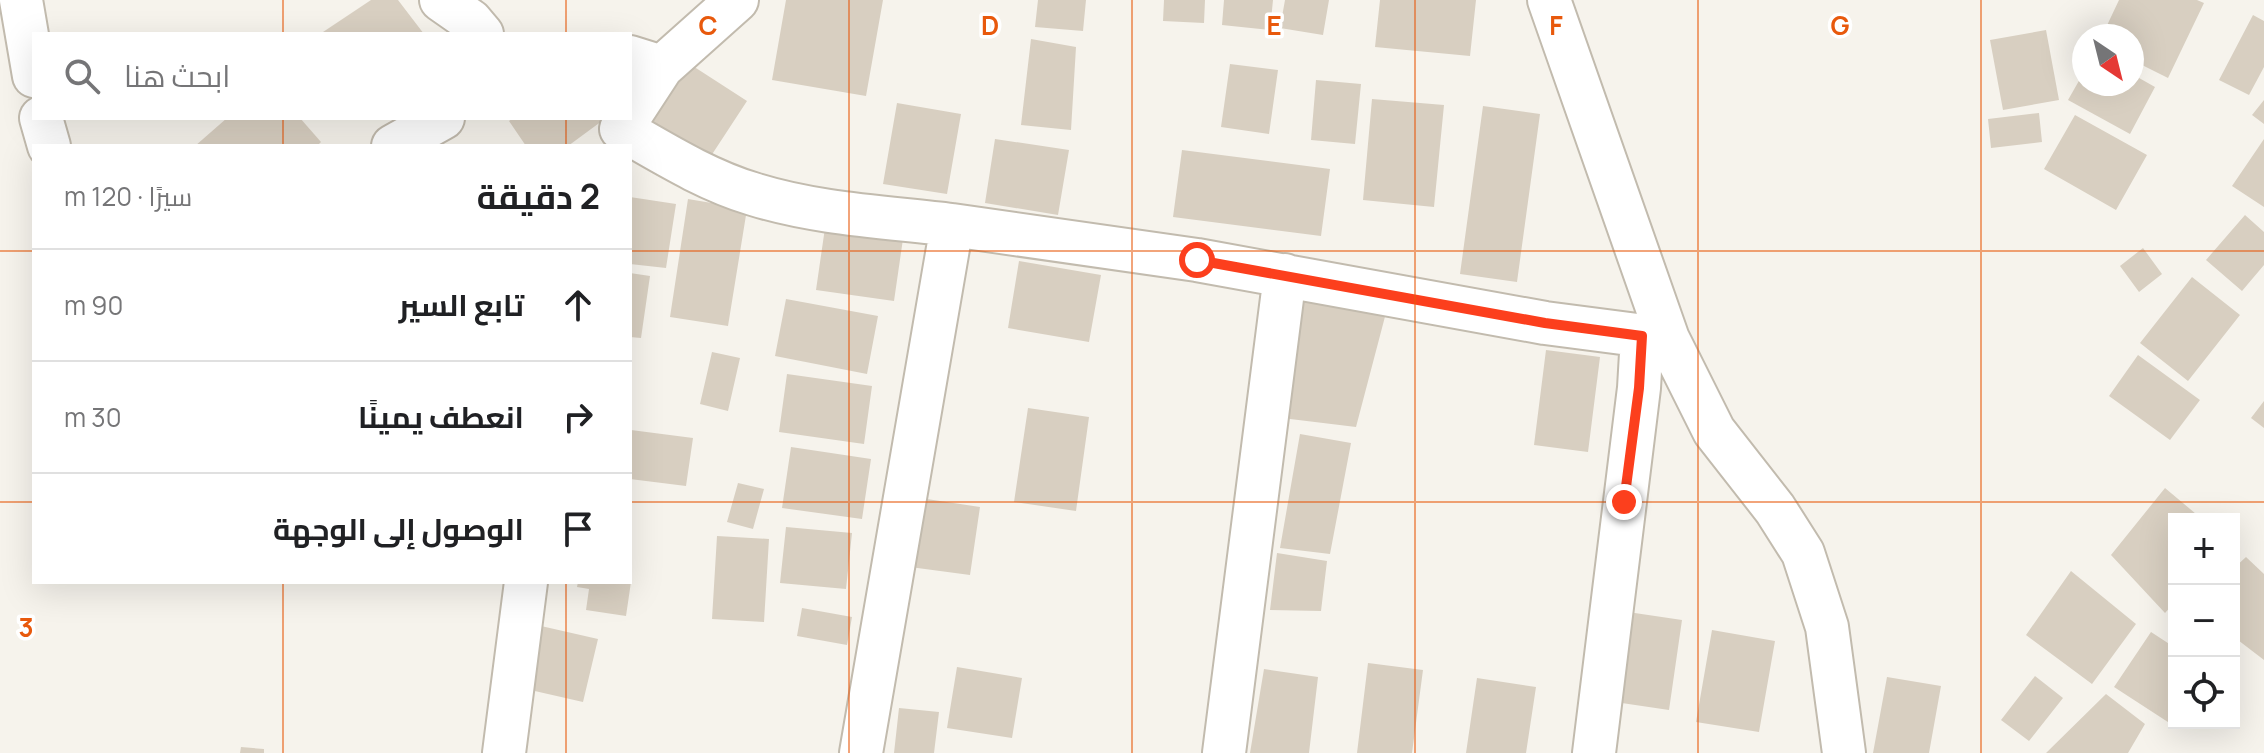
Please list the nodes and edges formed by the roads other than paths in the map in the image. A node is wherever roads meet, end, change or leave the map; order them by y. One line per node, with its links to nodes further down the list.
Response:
1 (21, 0): 7 (street)
2 (441, 0): 5 (street)
3 (737, 0): 6 (street)
4 (1549, 0): 16 (street)
5 (480, 32)
6 (646, 62): 8 (street)
7 (32, 64)
8 (632, 103)
9 (42, 120): 12 (street)
10 (439, 120): 13 (street)
11 (624, 127): 14 (street)
12 (48, 144)
13 (397, 144)
14 (952, 225): 15 (street); 19 (street)
15 (1285, 275): 16 (street); 20 (street)
16 (1655, 337): 21 (street); 22 (street)
17 (526, 584): 18 (street)
18 (504, 753)
19 (861, 753)
20 (1224, 753)
21 (1594, 753)
22 (1844, 753)

